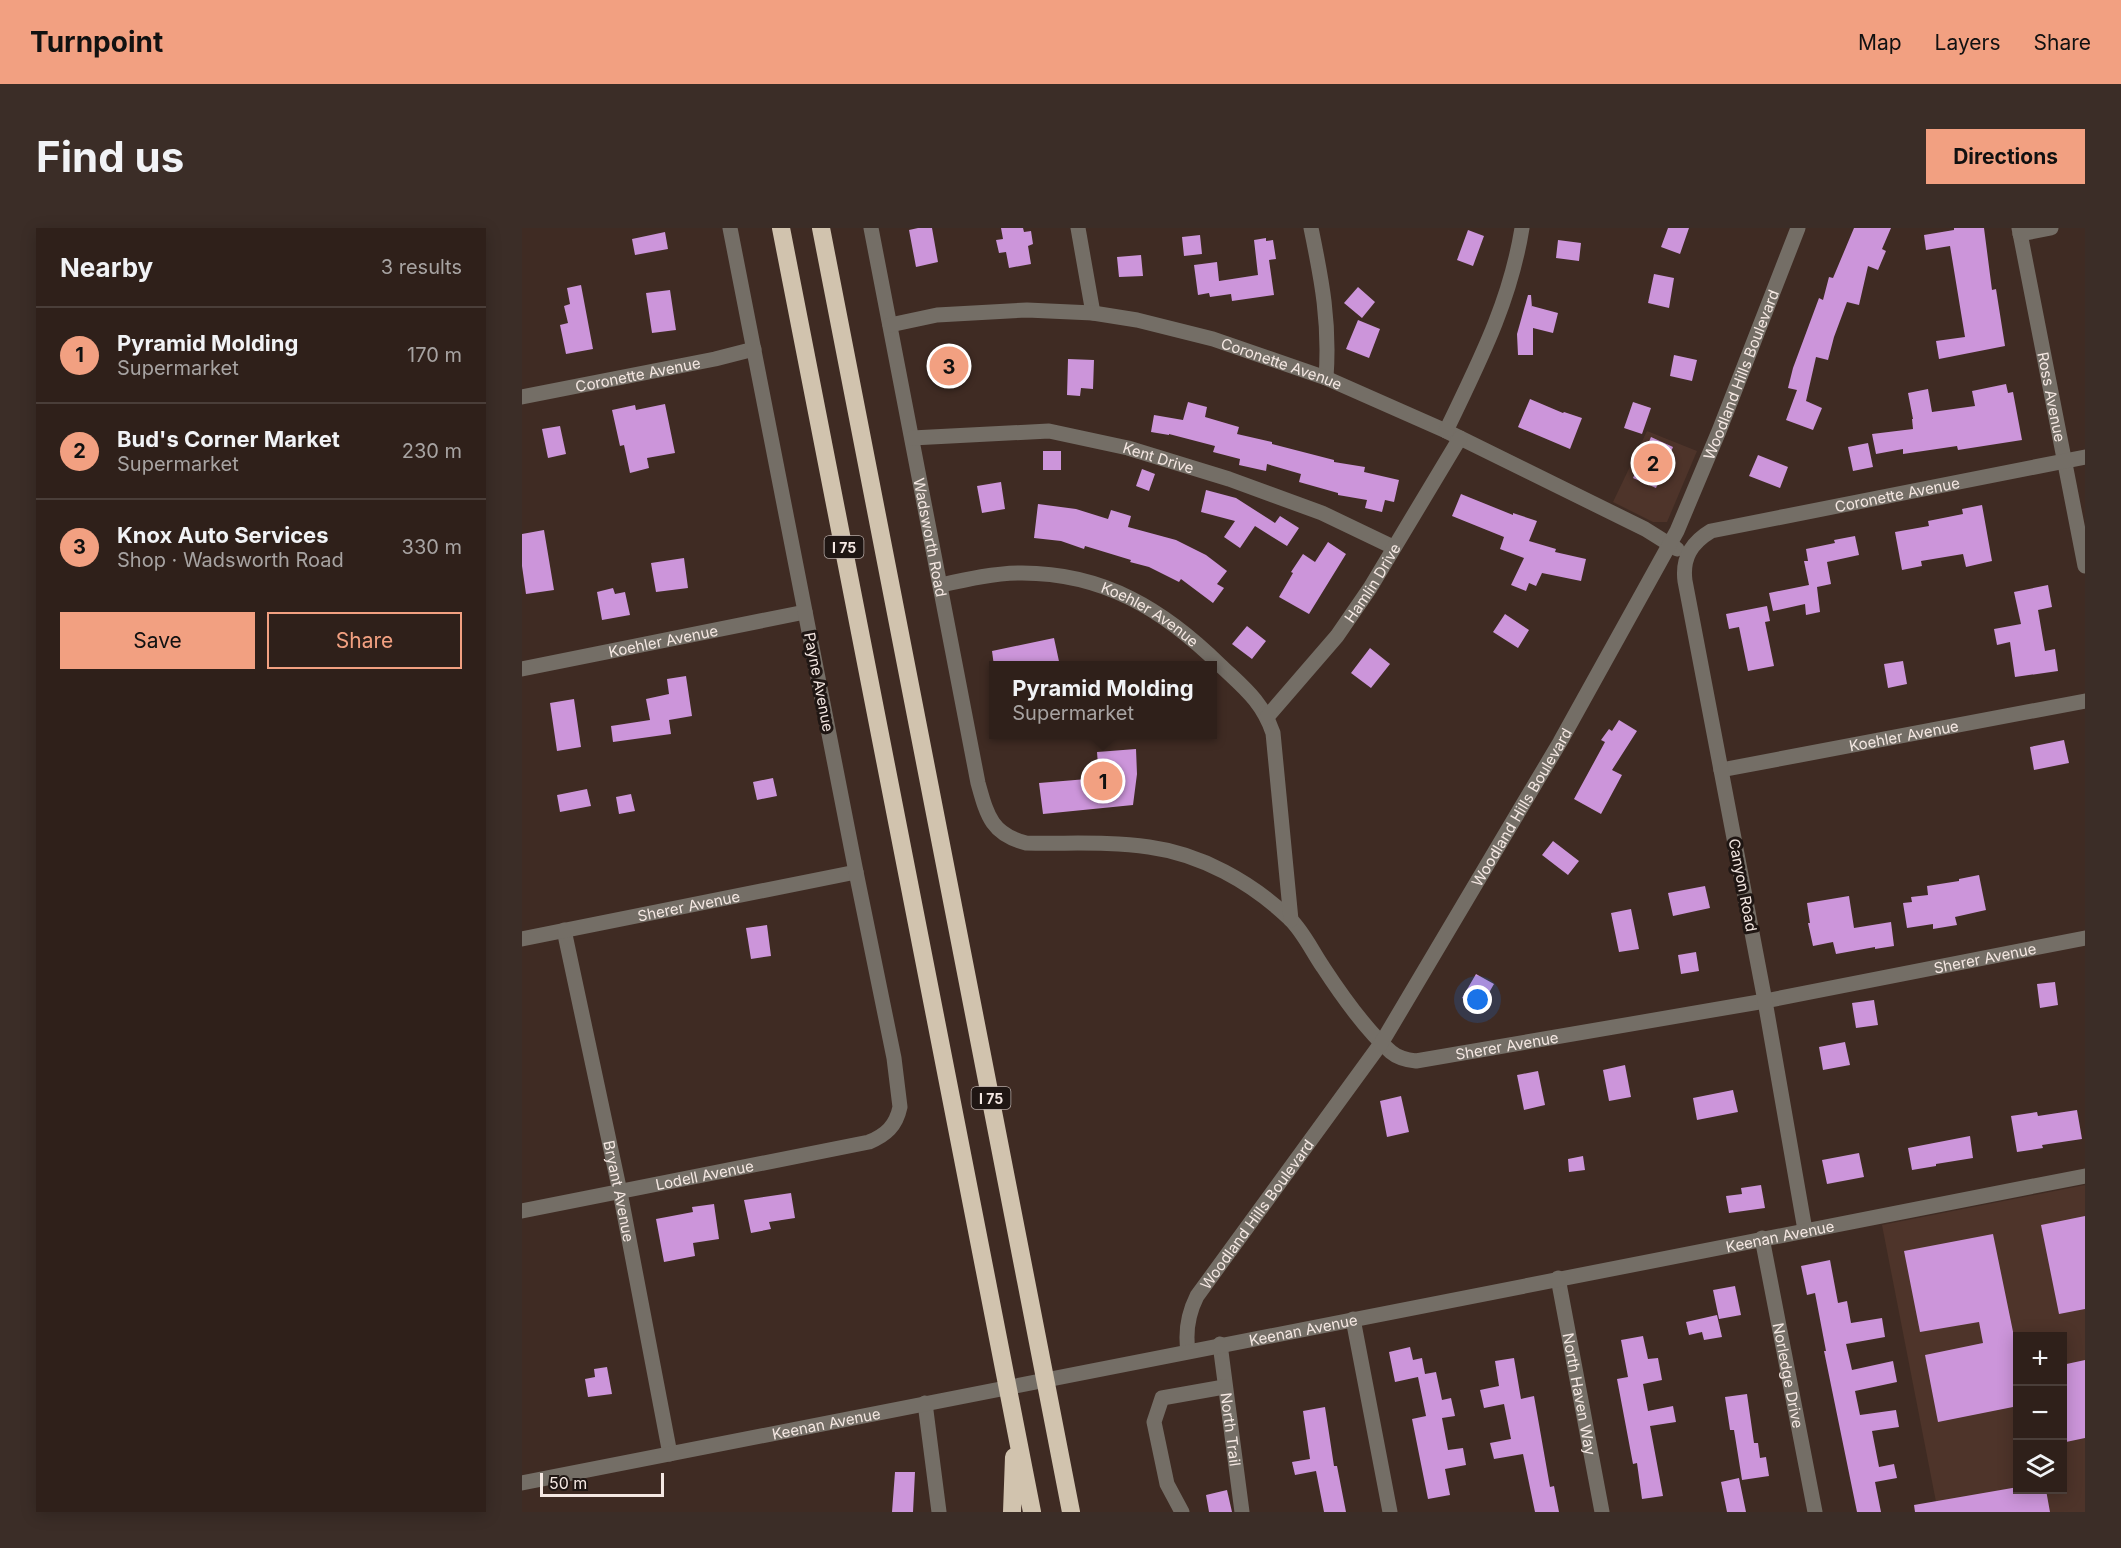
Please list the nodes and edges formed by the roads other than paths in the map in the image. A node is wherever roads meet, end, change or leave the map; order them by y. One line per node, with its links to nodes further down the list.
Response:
1 (730, 228): 13 (street, Payne Avenue)
2 (781, 228): 53 (highway, I 75)
3 (821, 228): 59 (highway, I 75)
4 (871, 228): 12 (street, Wadsworth Road)
5 (1078, 228): 11 (street)
6 (1311, 228): 14 (street)
7 (1522, 228): 16 (street, Hamlin Drive)
8 (1798, 228): 21 (street, Woodland Hills Boulevard)
9 (2051, 228): 10 (street)
10 (2019, 231): 19 (street, Ross Avenue)
11 (1093, 313): 12 (street, Coronette Avenue); 14 (street, Coronette Avenue)
12 (890, 325): 17 (street, Wadsworth Road)
13 (754, 349): 15 (street, Coronette Avenue); 26 (street, Payne Avenue)
14 (1326, 378): 16 (street, Coronette Avenue)
15 (522, 397)
16 (1453, 435): 21 (street, Coronette Avenue); 22 (street, Hamlin Drive)
17 (912, 438): 22 (street, Kent Drive); 25 (street, Wadsworth Road)
18 (2085, 457): 19 (street, Coronette Avenue)
19 (2065, 461): 20 (street, Coronette Avenue); 24 (street, Ross Avenue)
20 (1711, 531): 21 (street, Coronette Avenue); 23 (street, Coronette Avenue)
21 (1673, 537): 23 (street, Coronette Avenue); 40 (street, Woodland Hills Boulevard)
22 (1394, 547): 31 (street, Hamlin Drive)
23 (1690, 550): 32 (street, Canyon Road)
24 (2085, 566)
25 (941, 585): 27 (street, Koehler Avenue); 33 (street, Wadsworth Road)
26 (806, 612): 29 (street, Koehler Avenue); 34 (street, Payne Avenue)
27 (1215, 661)
28 (1217, 663): 31 (street, Koehler Avenue)
29 (522, 669)
30 (2085, 701): 32 (street, Koehler Avenue)
31 (1267, 717): 35 (street, Koehler Avenue)
32 (1722, 770): 39 (street, Canyon Road)
33 (1008, 837): 35 (street, Sherer Avenue)
34 (856, 872): 36 (street, Sherer Avenue); 41 (street, Payne Avenue)
35 (1291, 920): 40 (street, Sherer Avenue)
36 (564, 930): 38 (street, Sherer Avenue); 43 (street, Bryant Avenue)
37 (2085, 938): 39 (street, Sherer Avenue)
38 (522, 939)
39 (1765, 1001): 40 (street, Sherer Avenue); 45 (street, Canyon Road)
40 (1382, 1042): 50 (street, Woodland Hills Boulevard)
41 (886, 1133): 43 (street, Lodell Avenue)
42 (2085, 1176): 45 (street, Keenan Avenue)
43 (620, 1192): 44 (street, Lodell Avenue); 54 (street, Bryant Avenue)
44 (522, 1211)
45 (1804, 1230): 46 (street, Keenan Avenue)
46 (1762, 1238): 47 (street, Keenan Avenue); 64 (street, Norledge Drive)
47 (1558, 1278): 48 (street, Keenan Avenue); 63 (street, North Haven Way)
48 (1353, 1319): 49 (street, Keenan Avenue); 62 (street)
49 (1220, 1344): 50 (street, Keenan Avenue); 51 (street, North Trail)
50 (1188, 1351): 52 (street, Keenan Avenue)
51 (1224, 1387): 60 (street); 61 (street, North Trail)
52 (925, 1402): 54 (street, Keenan Avenue); 56 (street)
53 (1016, 1425): 57 (highway); 58 (highway, I 75)
54 (670, 1454): 55 (street, Keenan Avenue)
55 (522, 1483)
56 (939, 1512)
57 (1012, 1512)
58 (1032, 1512)
59 (1071, 1512)
60 (1182, 1512)
61 (1242, 1512)
62 (1390, 1512)
63 (1602, 1512)
64 (1815, 1512)

